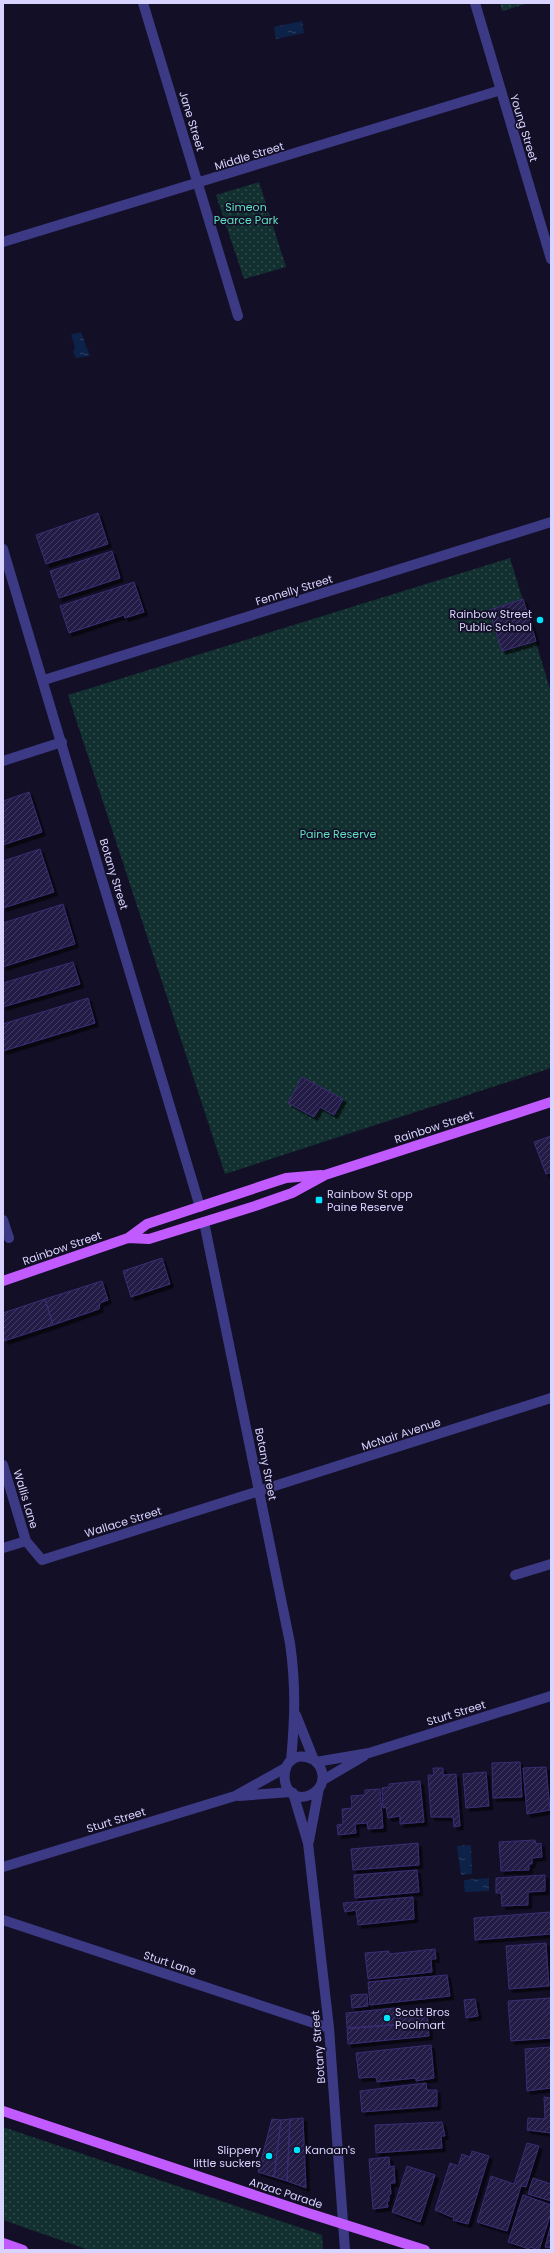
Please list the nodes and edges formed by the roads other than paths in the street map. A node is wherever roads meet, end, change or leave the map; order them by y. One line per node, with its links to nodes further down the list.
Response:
1 (143, 3): 4 (street, Jane Street)
2 (475, 3): 3 (street, Young Street)
3 (501, 90): 4 (street, Middle Street); 6 (street, Young Street)
4 (199, 184): 5 (street, Middle Street); 7 (street, Jane Street)
5 (3, 242)
6 (551, 259)
7 (238, 316)
8 (551, 522): 10 (street, Fennelly Street)
9 (3, 549): 10 (street, Botany Street)
10 (44, 680): 11 (street, Botany Street)
11 (62, 742): 12 (street); 15 (street, Botany Street)
12 (3, 761)
13 (551, 1102): 14 (main road, Rainbow Street)
14 (325, 1175): 15 (main road, Rainbow Street); 17 (main road, Rainbow Street)
15 (200, 1207): 19 (main road, Rainbow Street)
16 (3, 1220): 18 (street)
17 (204, 1222): 19 (main road, Rainbow Street); 23 (street, Botany Street)
18 (9, 1238)
19 (128, 1238): 20 (main road, Rainbow Street)
20 (3, 1280)
21 (551, 1398): 23 (street, McNair Avenue)
22 (3, 1465): 24 (street, Wallis Lane)
23 (259, 1493): 24 (street, Wallace Street); 29 (street, Botany Street)
24 (26, 1540): 25 (street)
25 (3, 1548)
26 (551, 1564): 27 (street)
27 (515, 1575)
28 (551, 1696): 30 (street, Sturt Street)
29 (296, 1713): 31 (street, Botany Street); 32 (street, Botany Street)
30 (369, 1753): 31 (street, Sturt Street); 33 (street, Sturt Street)
31 (315, 1761): 32 (street); 33 (street)
32 (288, 1764): 34 (street); 35 (street, Sturt Street)
33 (321, 1784): 34 (street); 36 (street, Botany Street)
34 (292, 1793): 35 (street, Sturt Street); 36 (street, Botany Street)
35 (235, 1796): 37 (street, Sturt Street)
36 (308, 1843): 39 (street, Botany Street)
37 (3, 1867)
38 (3, 1920): 39 (street, Sturt Lane)
39 (329, 2028): 41 (street, Botany Street)
40 (3, 2111): 41 (main road, Anzac Parade)
41 (344, 2223): 44 (street, Botany Street); 45 (main road, Anzac Parade)
42 (3, 2243): 43 (main road)
43 (20, 2249)
44 (345, 2250)
45 (425, 2250)

